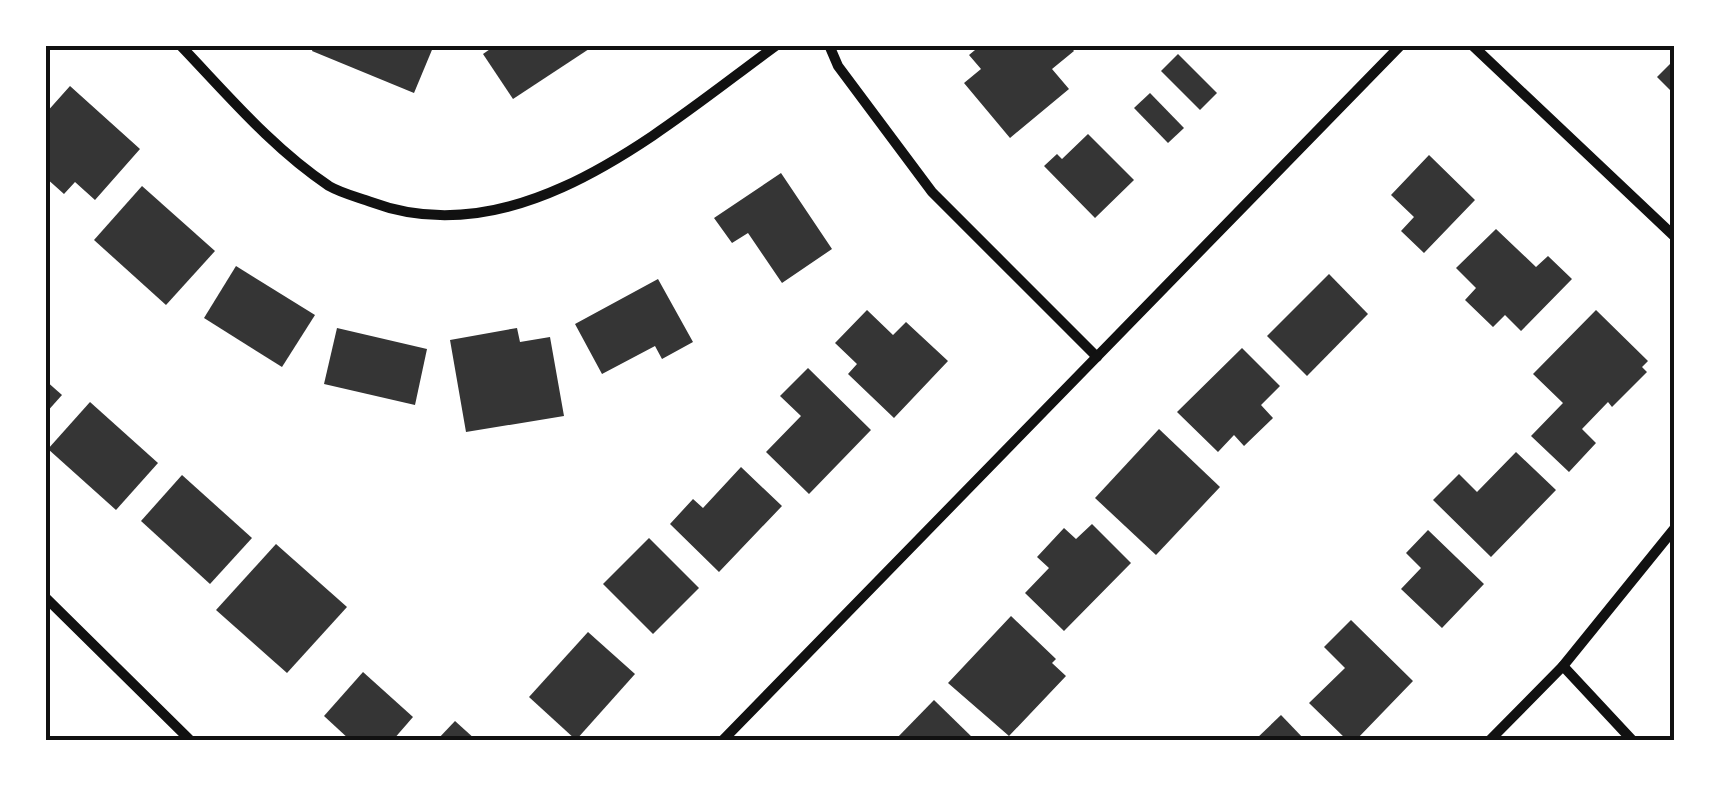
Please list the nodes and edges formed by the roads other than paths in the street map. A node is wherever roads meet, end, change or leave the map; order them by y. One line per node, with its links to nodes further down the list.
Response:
1 (180, 45): 2 (street)
2 (777, 45)
3 (829, 45): 7 (street)
4 (1401, 45): 7 (street)
5 (1472, 45): 6 (street)
6 (1674, 236)
7 (1097, 357): 12 (street)
8 (1674, 530): 10 (street)
9 (45, 597): 11 (street)
10 (1563, 666): 13 (street); 14 (street)
11 (190, 740)
12 (723, 740)
13 (1490, 740)
14 (1632, 740)

